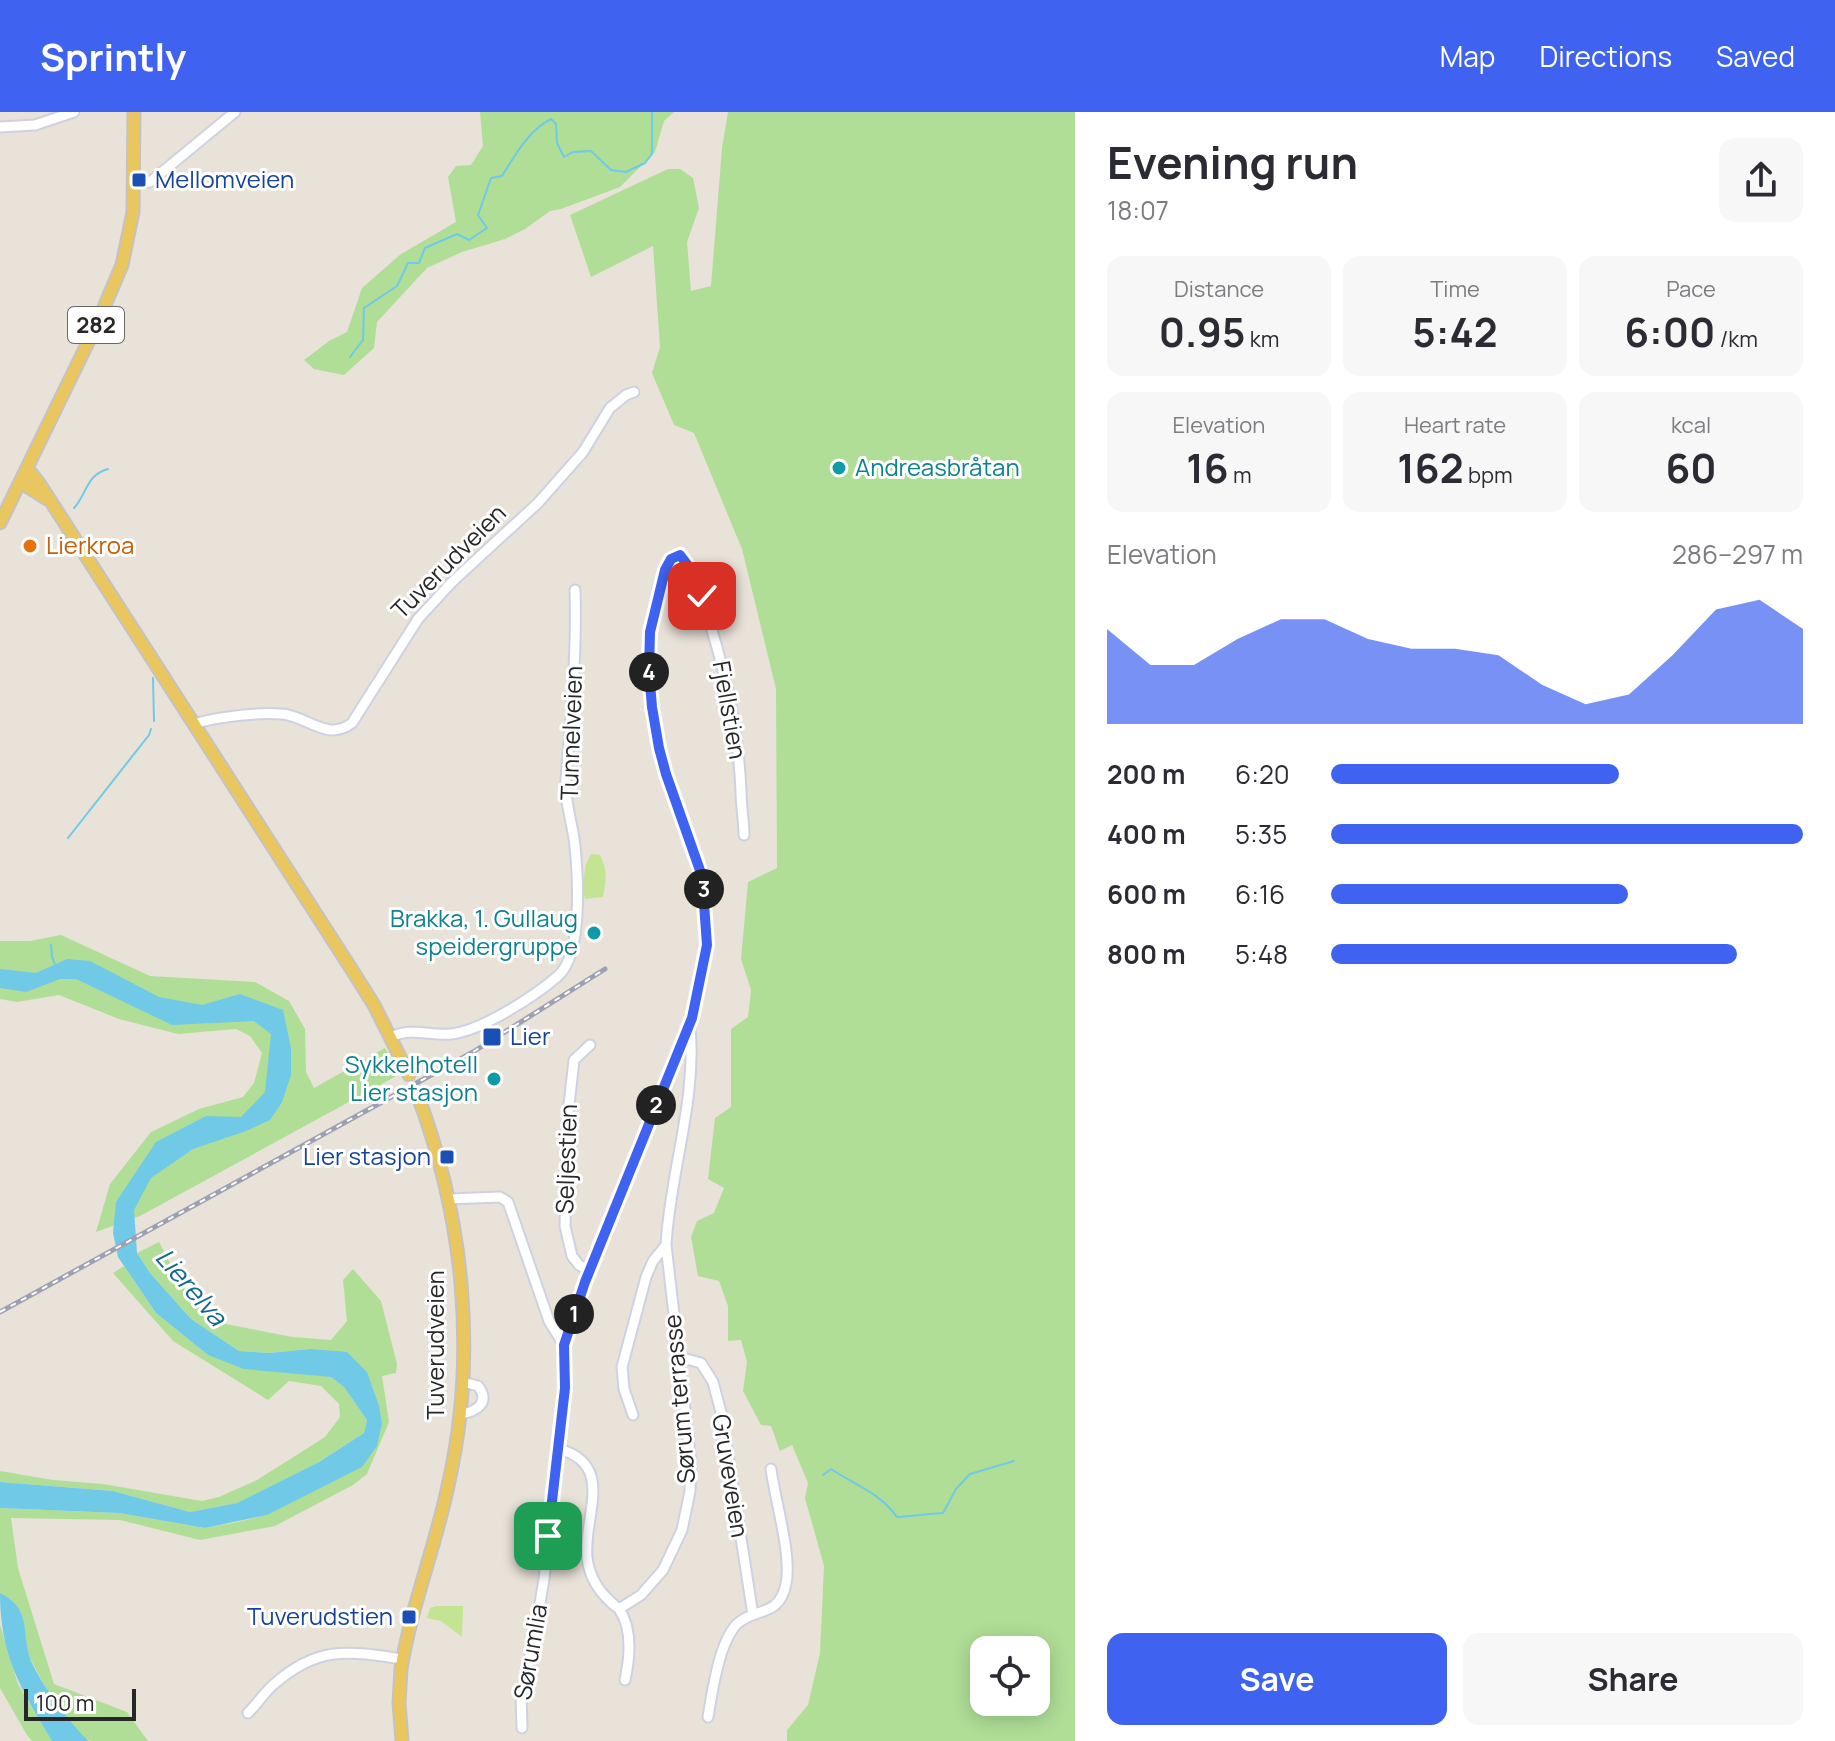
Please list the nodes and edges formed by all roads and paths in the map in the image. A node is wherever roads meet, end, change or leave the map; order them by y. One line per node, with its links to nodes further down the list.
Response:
1 (74, 112): 4 (street)
2 (134, 112): 5 (main road, 282)
3 (235, 112): 5 (street)
4 (0, 127)
5 (135, 184): 7 (main road, 282)
6 (634, 392): 13 (street, Tuverudveien)
7 (27, 468): 8 (main road, 282); 9 (main road)
8 (20, 482): 9 (main road); 10 (main road, 282)
9 (48, 499): 13 (main road)
10 (0, 523)
11 (671, 559): 14 (street, Fjellstien); 15 (street, Sørumlia)
12 (575, 590): 16 (street, Tunnelveien)
13 (194, 724): 16 (main road)
14 (744, 835)
15 (690, 1024): 21 (street, Sørum terrasse); 22 (street, Sørumlia)
16 (391, 1037): 18 (main road)
17 (590, 1045): 22 (street, Seljestien)
18 (409, 1075)
19 (416, 1091): 20 (main road, Tuverudveien)
20 (449, 1199): 23 (street); 25 (main road, Tuverudveien)
21 (666, 1245): 24 (street, Sørum terrasse); 27 (street)
22 (590, 1271): 23 (street, Sørumlia)
23 (564, 1345): 28 (street, Sørumlia)
24 (679, 1357): 30 (street, Sørum terrasse); 31 (street, Gruveveien)
25 (463, 1382): 26 (main road, Tuverudveien); 26 (street)
26 (460, 1414): 32 (main road, Tuverudveien)
27 (633, 1415)
28 (559, 1449): 30 (street); 36 (street, Sørumlia)
29 (771, 1469): 31 (street)
30 (619, 1609): 33 (street)
31 (753, 1615): 35 (street)
32 (402, 1659): 34 (street); 37 (main road, Tuverudveien)
33 (625, 1680)
34 (248, 1713)
35 (708, 1717)
36 (522, 1728)
37 (402, 1741)

